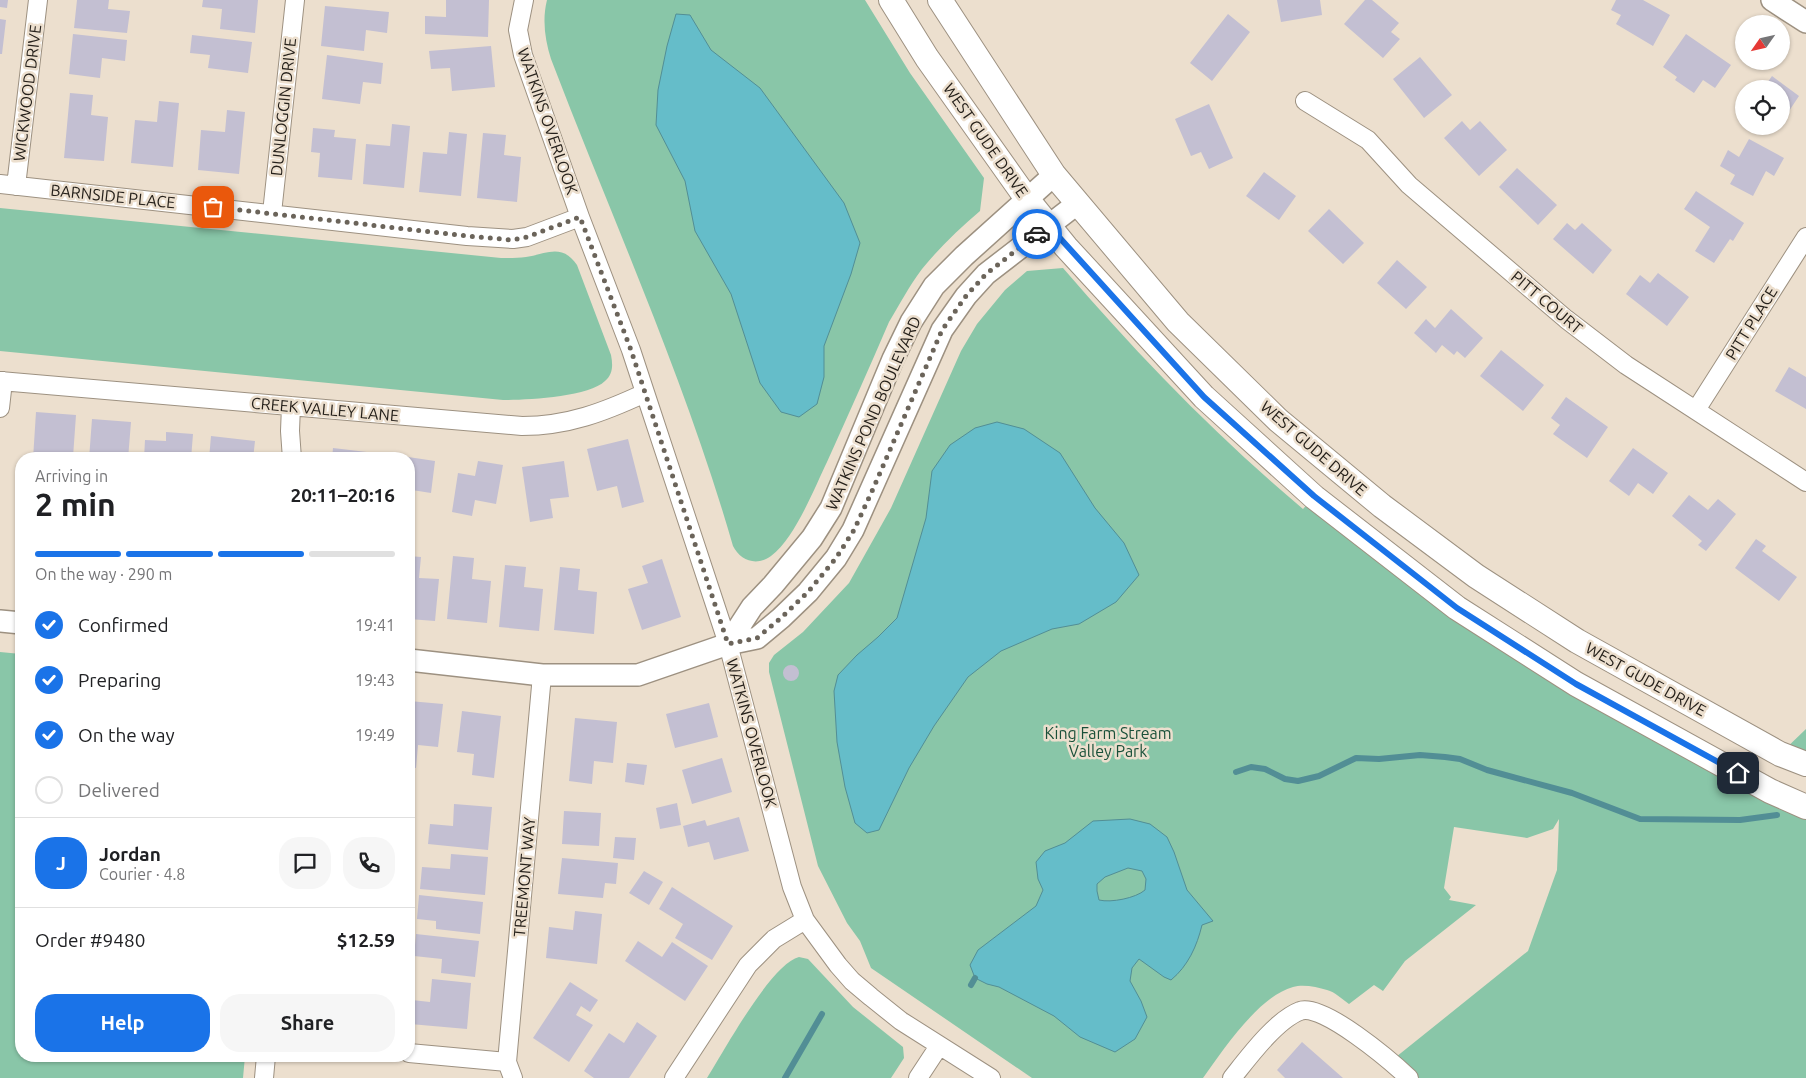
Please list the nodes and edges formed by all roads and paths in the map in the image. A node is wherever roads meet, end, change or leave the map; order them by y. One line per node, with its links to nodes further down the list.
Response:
1 (38, 0): 10 (street, WICKWOOD DRIVE)
2 (295, 0): 13 (street, DUNLOGGIN DRIVE)
3 (524, 0): 14 (street, WATKINS OVERLOOK)
4 (891, 0): 11 (main road, WEST GUDE DRIVE)
5 (940, 0): 9 (main road, WEST GUDE DRIVE)
6 (1772, 0): 7 (street)
7 (1806, 22)
8 (1305, 101): 21 (street, PITT COURT)
9 (1054, 175): 11 (street, WATKINS POND BOULEVARD); 12 (main road, WEST GUDE DRIVE)
10 (8, 185): 13 (street, BARNSIDE PLACE)
11 (1027, 199): 15 (main road, WEST GUDE DRIVE); 26 (street, WATKINS POND BOULEVARD)
12 (1078, 203): 15 (street, WATKINS POND BOULEVARD); 29 (main road, WEST GUDE DRIVE)
13 (272, 213): 14 (street, BARNSIDE PLACE)
14 (580, 217): 18 (street, WATKINS OVERLOOK)
15 (1049, 226): 26 (street, WATKINS POND BOULEVARD); 30 (main road, WEST GUDE DRIVE)
16 (1806, 237): 21 (street, PITT PLACE)
17 (1, 381): 19 (street, CREEK VALLEY LANE); 20 (street)
18 (645, 393): 19 (street, CREEK VALLEY LANE); 26 (street, WATKINS OVERLOOK)
19 (291, 406): 22 (street)
20 (0, 408)
21 (1696, 410): 23 (street, PITT COURT)
22 (291, 452)
23 (1806, 482)
24 (0, 621): 25 (street)
25 (15, 622)
26 (728, 644): 28 (street, WATKINS POND BOULEVARD); 31 (street, WATKINS OVERLOOK)
27 (415, 661): 28 (street, WATKINS POND BOULEVARD)
28 (542, 675): 35 (street, TREEMONT WAY)
29 (1806, 764)
30 (1806, 807)
31 (805, 920): 32 (street, WATKINS OVERLOOK); 37 (street)
32 (939, 1046): 38 (street); 39 (street, WATKINS OVERLOOK)
33 (415, 1054): 35 (street)
34 (265, 1062): 36 (street)
35 (510, 1070)
36 (264, 1078)
37 (674, 1078)
38 (918, 1078)
39 (991, 1078)
40 (1232, 1078): 41 (street)
41 (1409, 1078)

